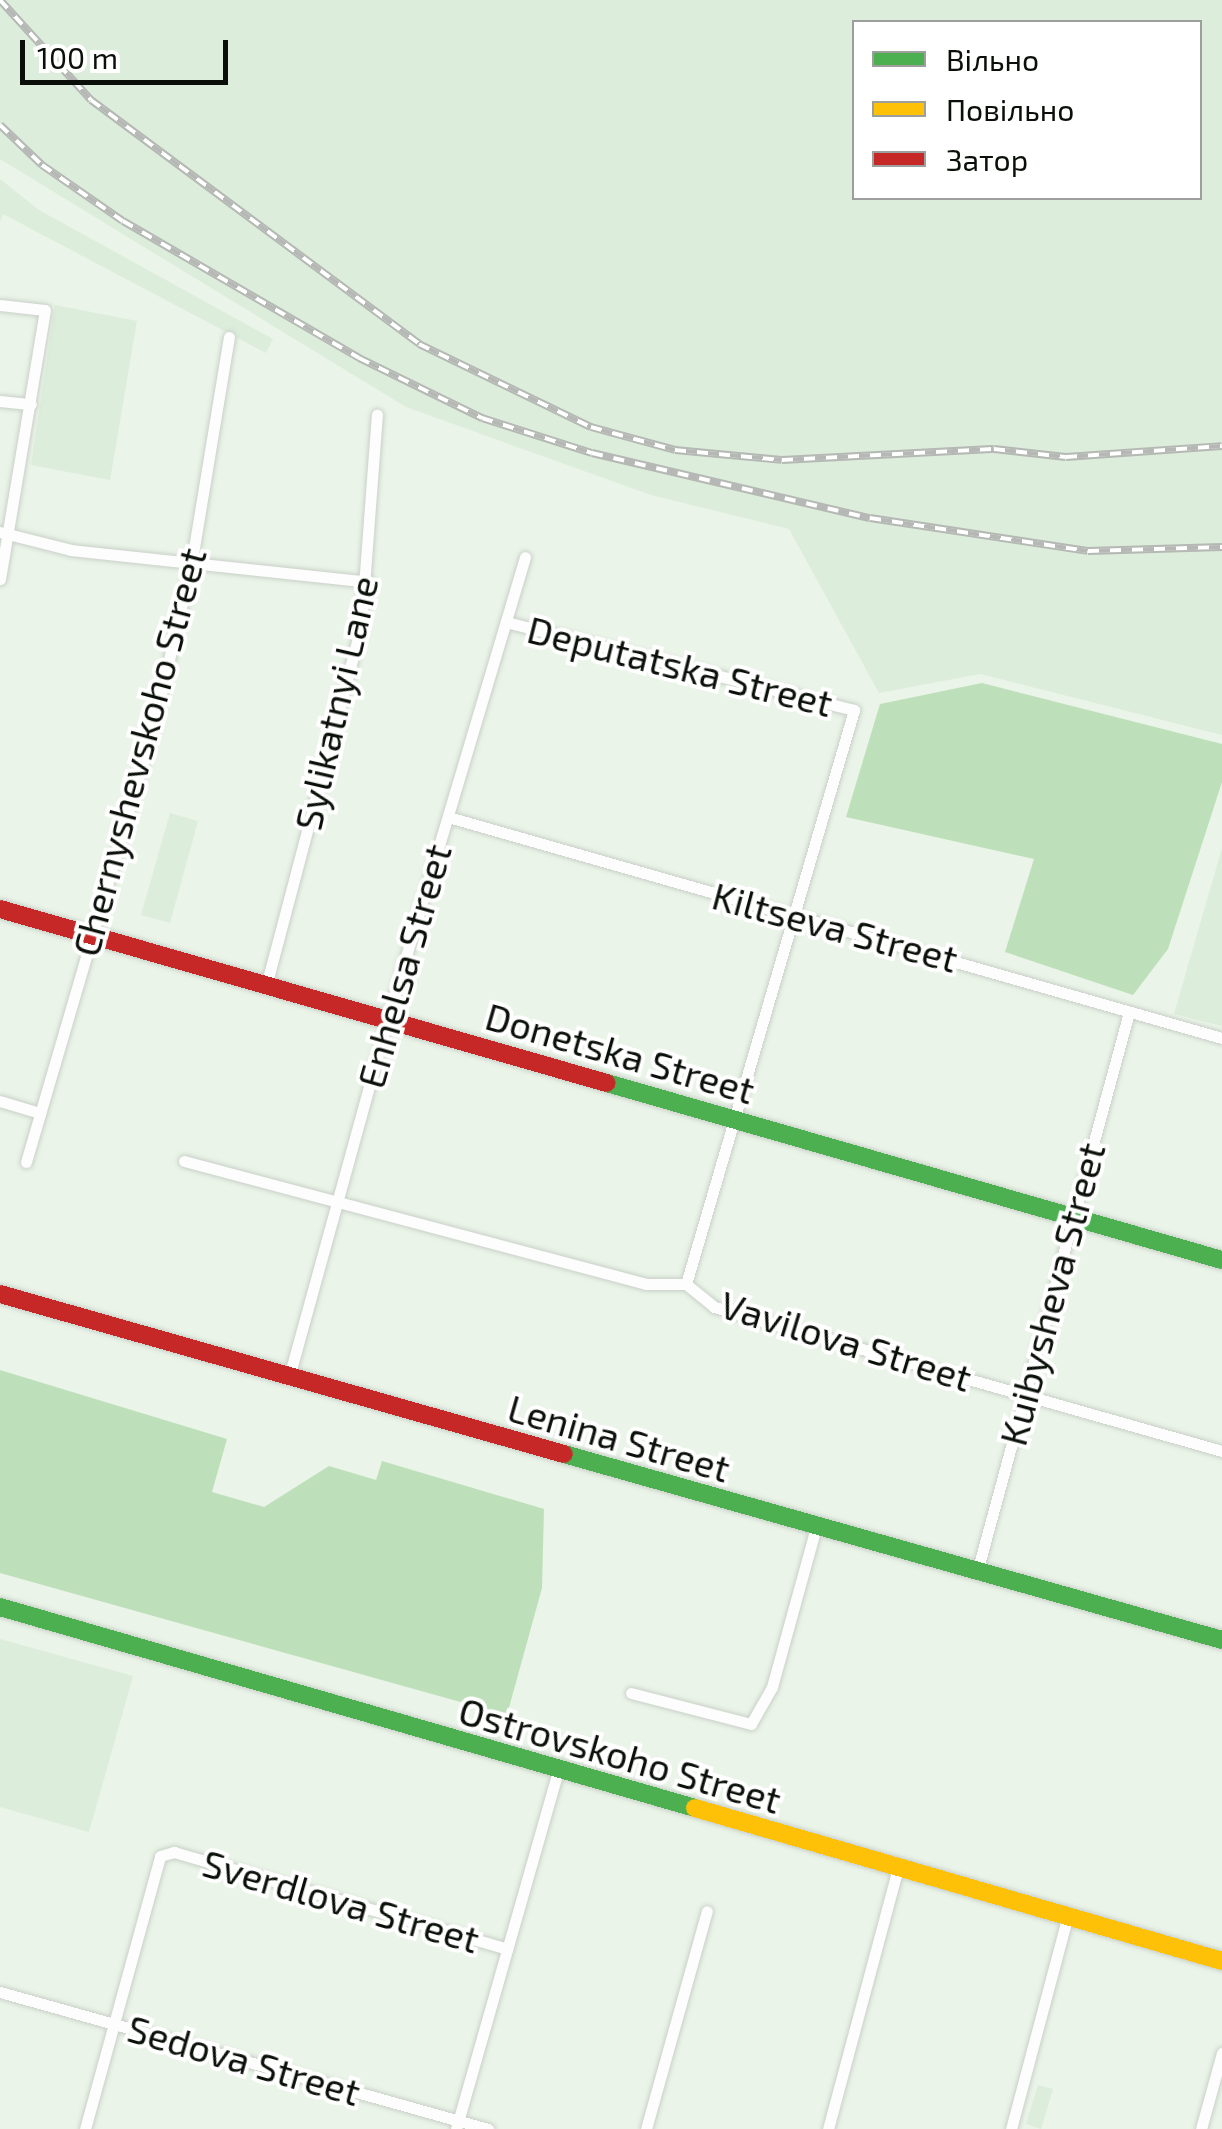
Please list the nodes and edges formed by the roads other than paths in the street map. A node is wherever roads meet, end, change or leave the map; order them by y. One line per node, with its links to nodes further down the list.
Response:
1 (0, 305): 4 (street)
2 (229, 337): 8 (street, Chernyshevskoho Street)
3 (0, 401): 4 (street)
4 (31, 404): 6 (street)
5 (377, 415): 10 (street, Sylikatnyi Lane)
6 (6, 533): 8 (street); 9 (street)
7 (526, 557): 11 (street, Enhelsa Street)
8 (192, 560): 10 (street); 15 (street, Chernyshevskoho Street)
9 (0, 580)
10 (369, 582): 16 (street, Sylikatnyi Lane)
11 (506, 622): 12 (street, Enhelsa Street); 14 (street, Deputatska Street)
12 (448, 816): 14 (street, Kiltseva Street); 18 (street, Enhelsa Street)
13 (0, 910): 15 (street, Donetska Street)
14 (793, 918): 17 (street, Kiltseva Street); 22 (street)
15 (91, 936): 16 (street, Donetska Street); 21 (street, Chernyshevskoho Street)
16 (266, 986): 18 (street, Donetska Street)
17 (1128, 1016): 19 (street, Kiltseva Street); 26 (street, Kuibysheva Street)
18 (387, 1020): 22 (street, Donetska Street); 25 (street, Enhelsa Street)
19 (1222, 1038)
20 (0, 1101): 21 (street)
21 (40, 1112): 24 (street, Chernyshevskoho Street)
22 (735, 1119): 26 (street, Donetska Street); 28 (street)
23 (184, 1161): 25 (street, Vavilova Street)
24 (26, 1162)
25 (336, 1205): 28 (street, Vavilova Street); 30 (street, Enhelsa Street)
26 (1072, 1216): 27 (street, Donetska Street); 31 (street, Kuibysheva Street)
27 (1222, 1260)
28 (686, 1284): 31 (street, Vavilova Street)
29 (0, 1294): 30 (street, Lenina Street)
30 (289, 1377): 33 (street, Lenina Street)
31 (1024, 1394): 32 (street, Vavilova Street); 34 (street, Kuibysheva Street)
32 (1222, 1452)
33 (816, 1527): 34 (street, Lenina Street); 37 (street)
34 (977, 1572): 36 (street, Lenina Street)
35 (0, 1608): 38 (street, Ostrovskoho Street)
36 (1222, 1640)
37 (630, 1694)
38 (558, 1772): 39 (street, Ostrovskoho Street); 42 (street)
39 (898, 1868): 41 (street, Ostrovskoho Street); 51 (street)
40 (707, 1911): 50 (street)
41 (1068, 1916): 43 (street, Ostrovskoho Street); 52 (street)
42 (507, 1949): 45 (street, Sverdlova Street); 47 (street)
43 (1222, 1961)
44 (0, 1992): 45 (street, Sedova Street)
45 (118, 2024): 47 (street, Sedova Street); 48 (street)
46 (1222, 2053): 53 (street)
47 (458, 2125): 49 (street, Sedova Street)
48 (85, 2129)
49 (488, 2129)
50 (646, 2129)
51 (828, 2129)
52 (1011, 2129)
53 (1201, 2129)

